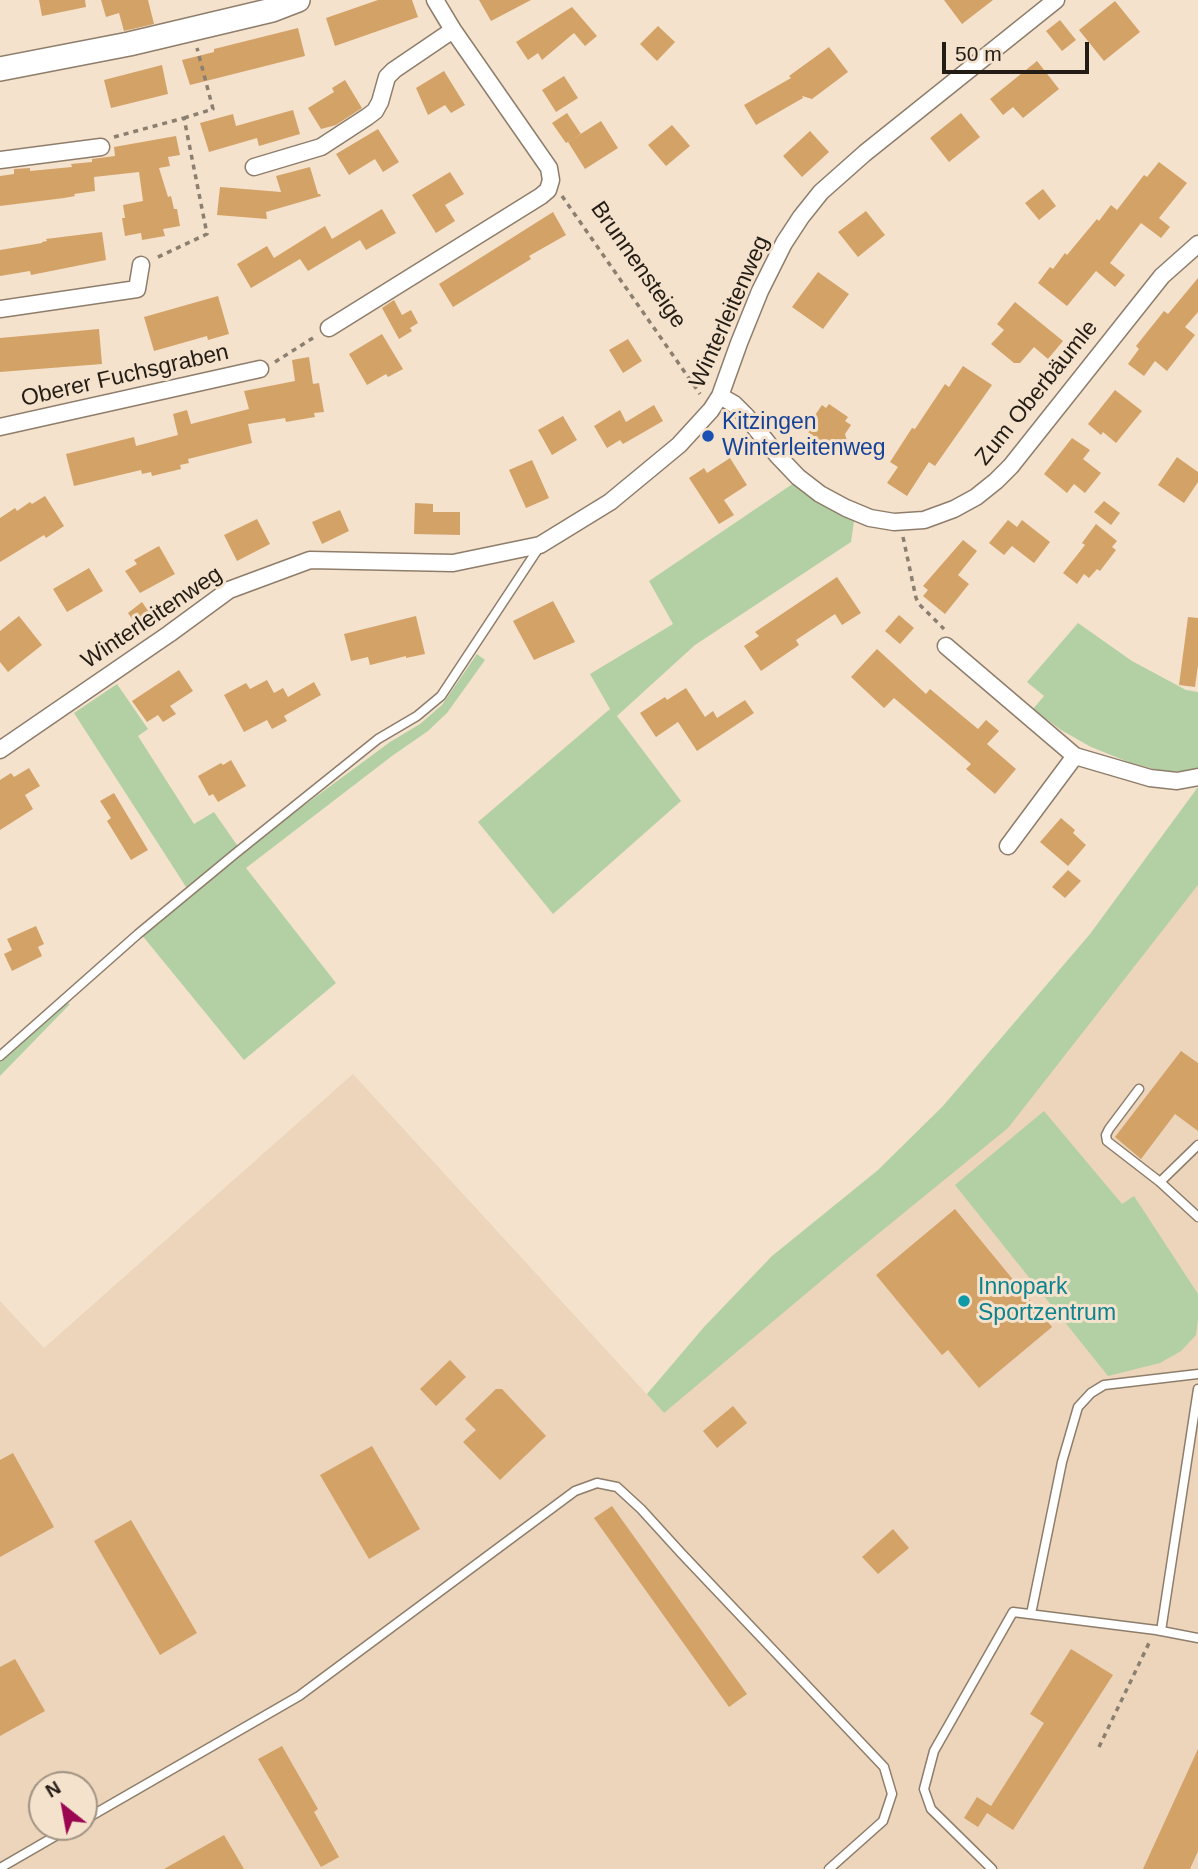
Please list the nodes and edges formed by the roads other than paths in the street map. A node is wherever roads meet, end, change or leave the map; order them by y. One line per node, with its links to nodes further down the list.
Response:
1 (298, 0): 5 (main road)
2 (435, 0): 4 (street)
3 (1056, 0): 14 (street, Winterleitenweg)
4 (453, 30): 8 (street); 12 (street)
5 (0, 69)
6 (101, 147): 7 (street)
7 (0, 160)
8 (254, 167)
9 (1198, 244): 14 (street, Zum Oberbäumle)
10 (141, 265): 11 (street)
11 (0, 309)
12 (329, 328)
13 (260, 369): 15 (street, Oberer Fuchsgraben)
14 (716, 403): 16 (street, Winterleitenweg)
15 (0, 427)
16 (540, 545): 18 (street, Winterleitenweg); 22 (lane)
17 (946, 646): 19 (street)
18 (0, 750)
19 (1075, 755): 20 (street); 21 (street)
20 (1198, 778)
21 (1007, 846)
22 (0, 1056)
23 (1139, 1089): 25 (lane)
24 (1198, 1145): 25 (lane)
25 (1160, 1182): 26 (lane)
26 (1198, 1217)
27 (1198, 1374): 29 (lane)
28 (1198, 1389): 30 (lane)
29 (1031, 1614): 30 (lane); 36 (lane)
30 (1158, 1631): 31 (lane)
31 (1198, 1639)
32 (98, 1812): 35 (lane)
33 (47, 1841): 34 (lane)
34 (0, 1868)
35 (829, 1869)
36 (992, 1869)

